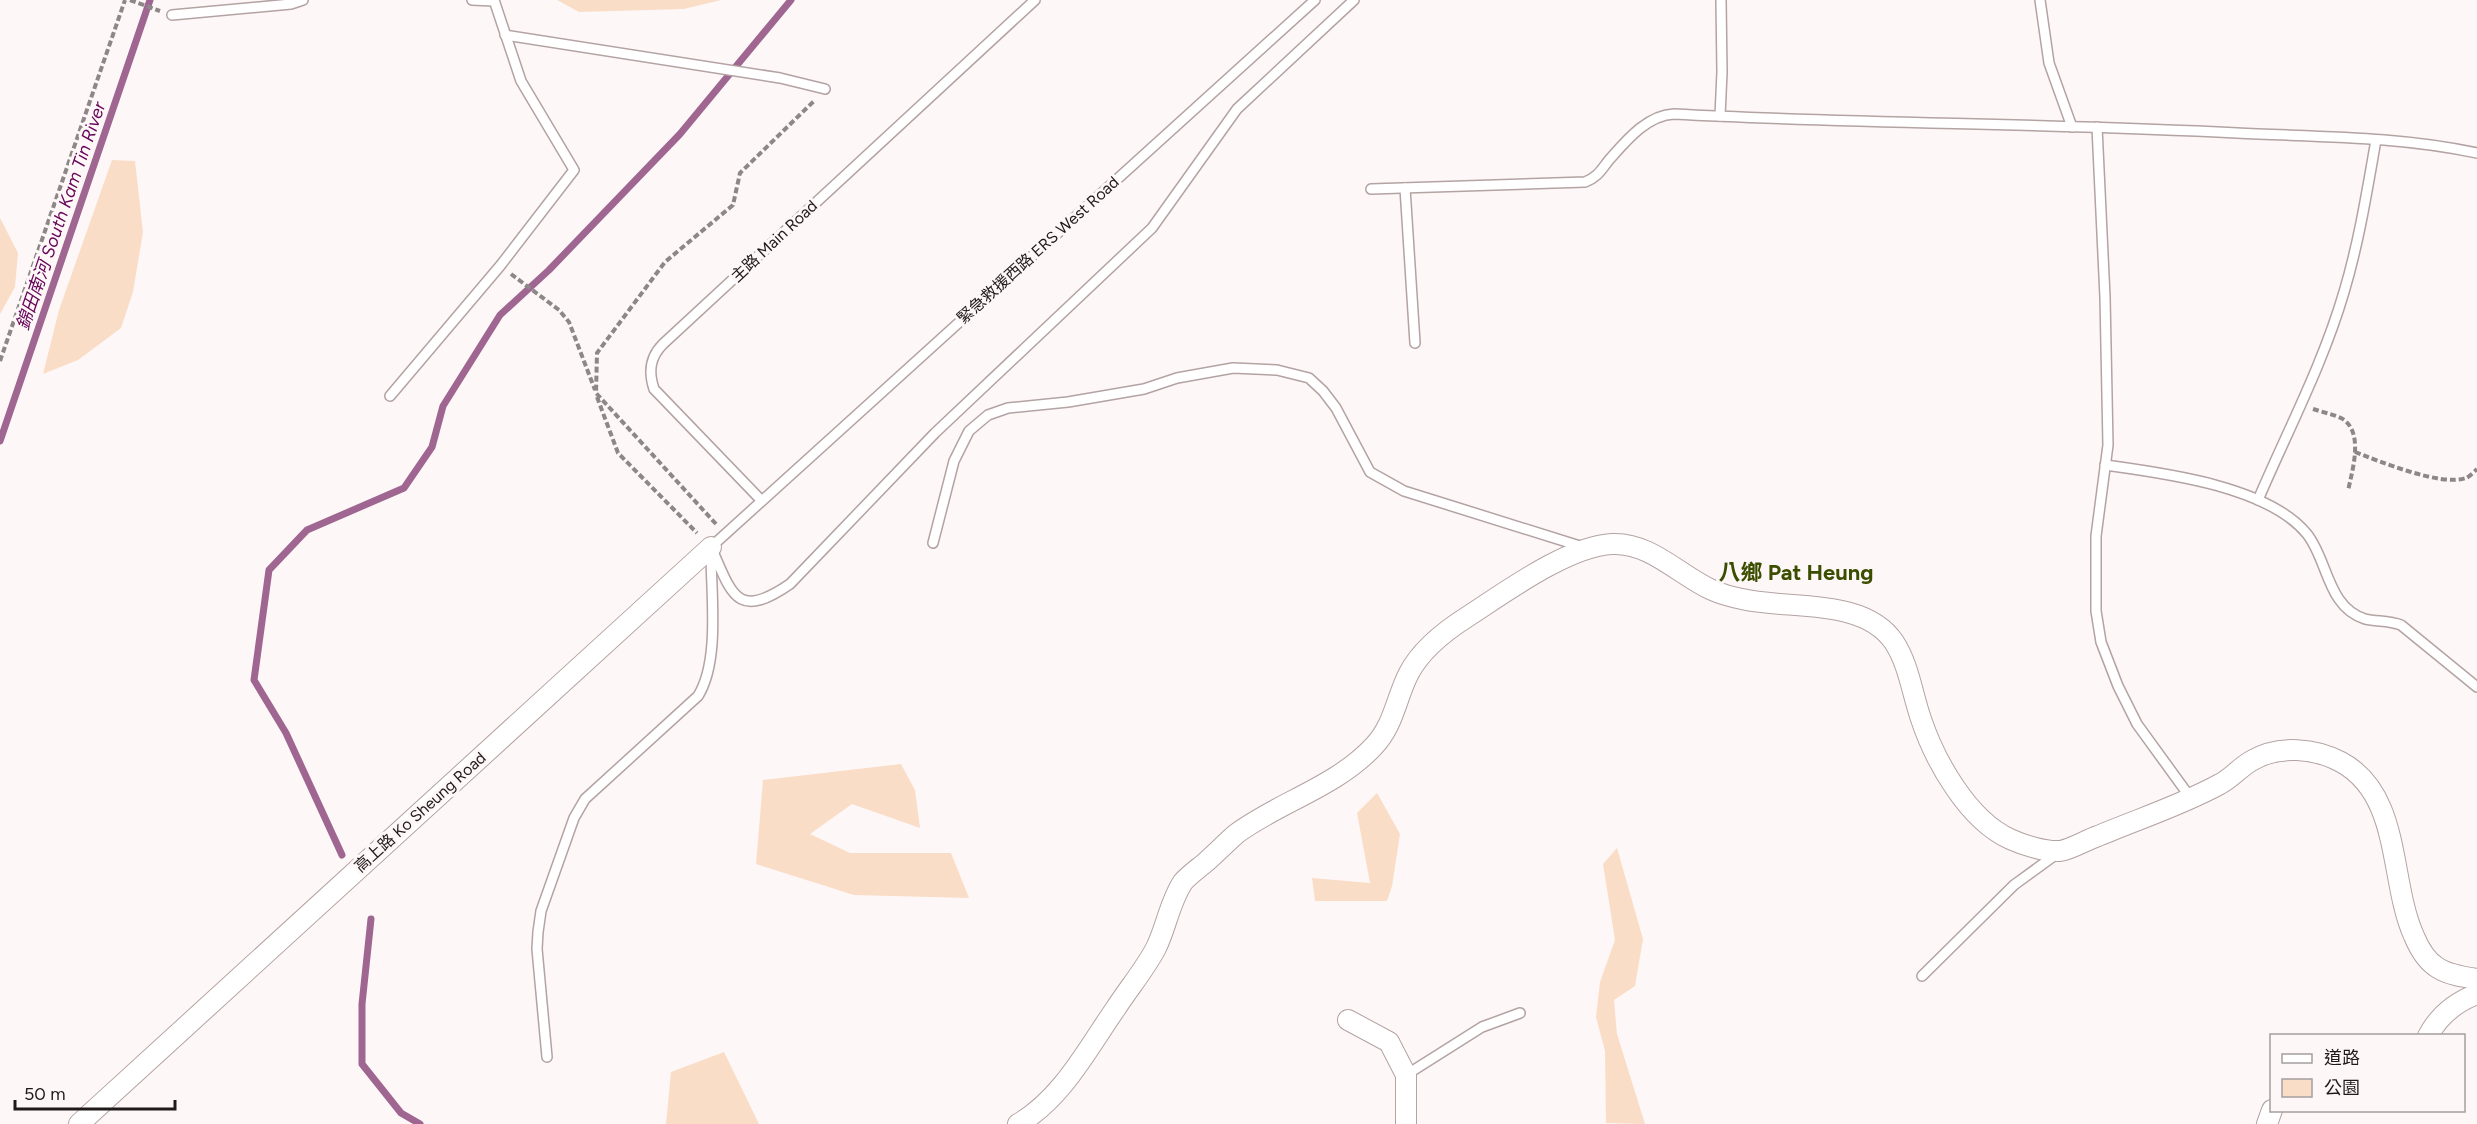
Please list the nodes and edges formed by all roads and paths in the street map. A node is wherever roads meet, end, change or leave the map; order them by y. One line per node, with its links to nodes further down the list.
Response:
1 (125, 0): 23 (path)
2 (303, 0): 11 (lane)
3 (472, 0): 10 (lane)
4 (1035, 0): 30 (lane, 主路 Main Road)
5 (1315, 0): 30 (lane, 緊急救援西路 ERS West Road)
6 (1354, 0): 33 (lane)
7 (1720, 0): 14 (lane)
8 (2040, 0): 15 (lane)
9 (133, 1): 11 (path)
10 (494, 1): 12 (lane)
11 (172, 15)
12 (505, 35): 13 (lane); 24 (lane)
13 (825, 90)
14 (1720, 116): 15 (lane); 19 (lane)
15 (2072, 127): 16 (lane)
16 (2097, 128): 17 (lane); 27 (lane)
17 (2376, 140): 18 (lane); 25 (lane)
18 (2477, 153)
19 (1405, 188): 20 (lane); 22 (lane)
20 (1371, 189)
21 (520, 280): 33 (path)
22 (1415, 342)
23 (0, 361)
24 (390, 396)
25 (2300, 403): 26 (path); 31 (lane)
26 (2355, 452): 28 (path); 29 (path)
27 (2105, 465): 31 (lane); 36 (lane)
28 (2477, 470)
29 (2348, 491)
30 (761, 500): 33 (lane, 高上路 Ko Sheung Road)
31 (2258, 500): 35 (lane)
32 (933, 543): 34 (lane)
33 (711, 547): 44 (lane); 46 (street, 高上路 Ko Sheung Road)
34 (1587, 548): 37 (street); 47 (street)
35 (2477, 687)
36 (2190, 797): 37 (street); 39 (street)
37 (2061, 851): 38 (lane)
38 (1922, 976)
39 (2477, 979)
40 (2477, 993): 43 (street)
41 (1520, 1013): 45 (lane)
42 (1348, 1020): 45 (street)
43 (2429, 1034)
44 (547, 1057)
45 (1406, 1075): 48 (street)
46 (79, 1124)
47 (1018, 1124)
48 (1406, 1124)

